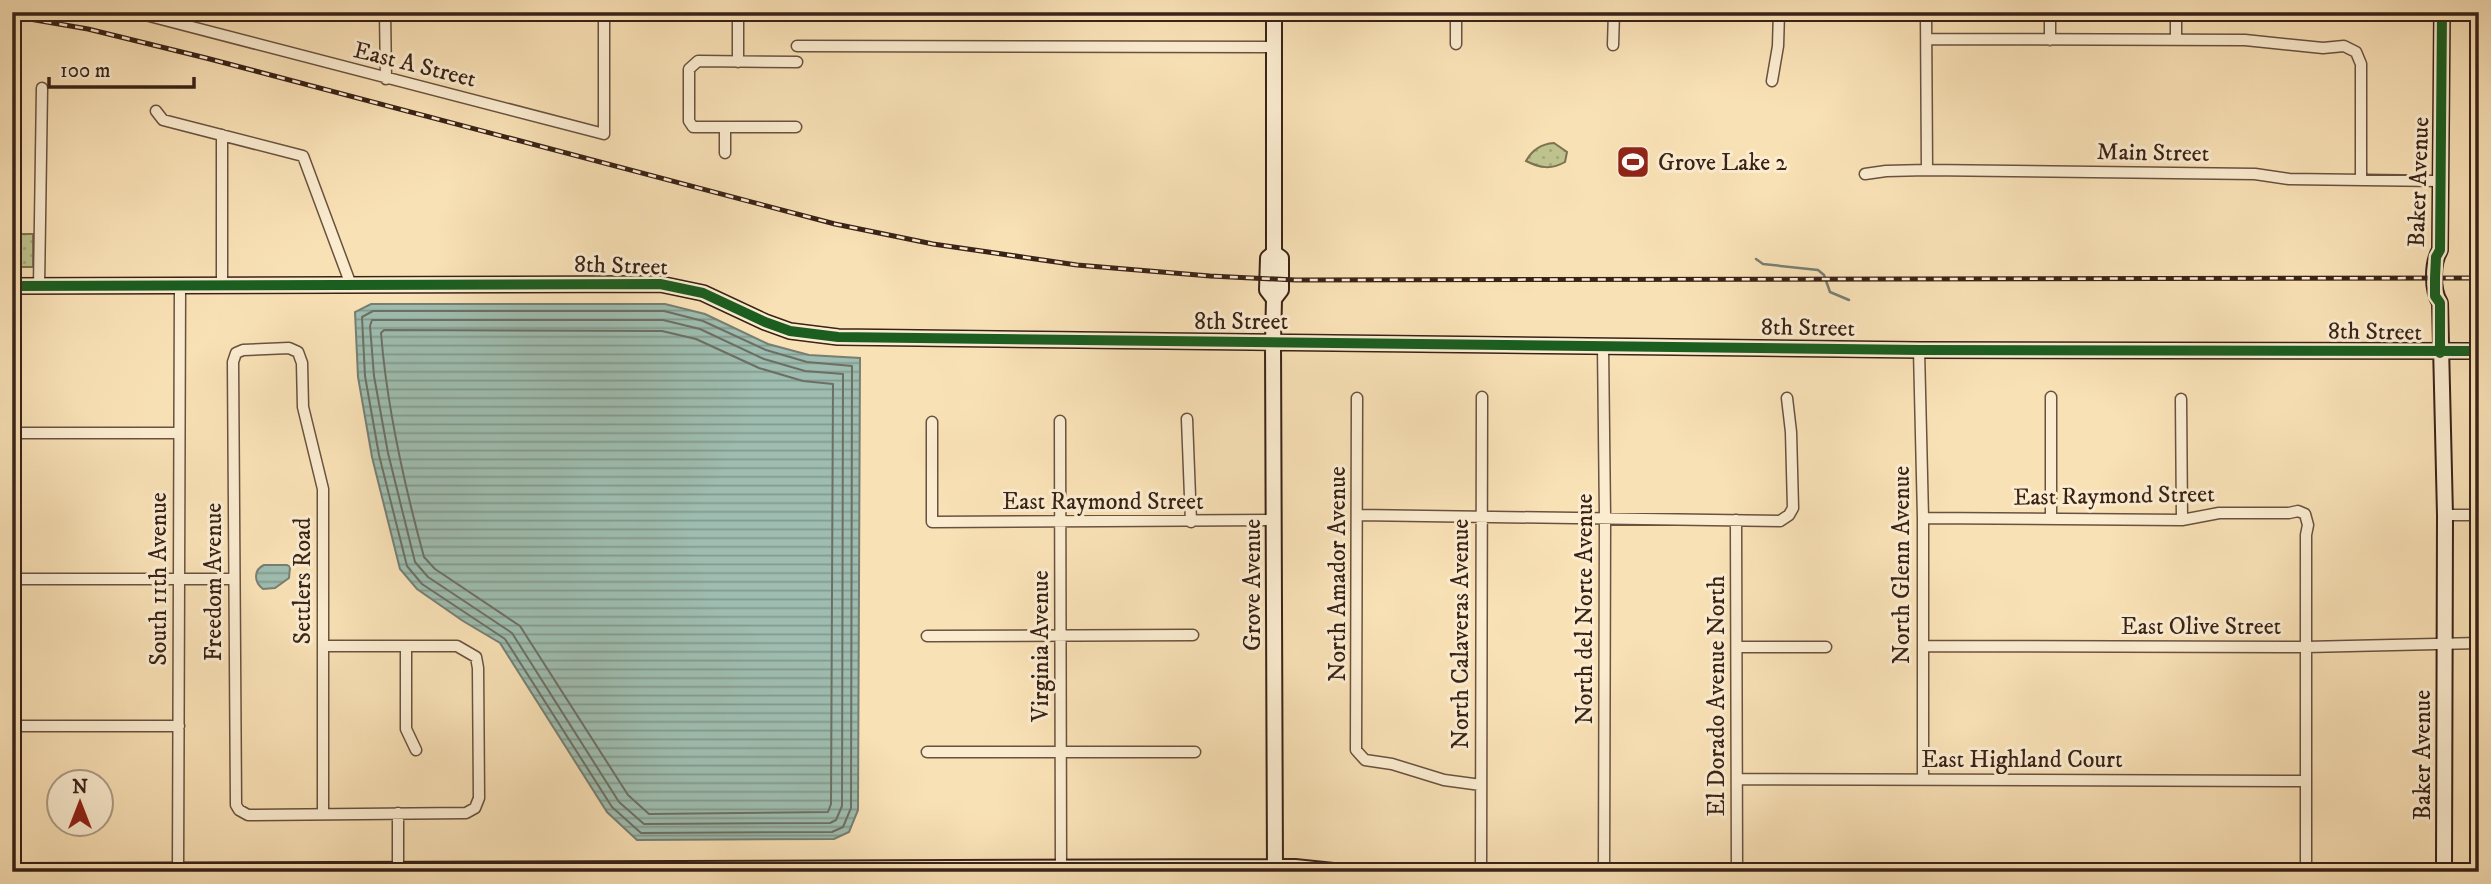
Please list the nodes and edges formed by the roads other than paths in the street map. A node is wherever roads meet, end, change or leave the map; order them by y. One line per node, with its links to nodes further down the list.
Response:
1 (134, 12): 22 (street, East A Street)
2 (386, 12): 22 (street)
3 (604, 12): 22 (street, East A Street)
4 (738, 12): 20 (street)
5 (1274, 12): 19 (street, Grove Avenue)
6 (1456, 12): 16 (street)
7 (1614, 12): 17 (street)
8 (1779, 12): 23 (street)
9 (1927, 12): 13 (street)
10 (2050, 12): 14 (street)
11 (2176, 12): 15 (street)
12 (2442, 12): 33 (street, Baker Avenue)
13 (1927, 39): 14 (street); 30 (street)
14 (2050, 40): 15 (street)
15 (2176, 40): 32 (street)
16 (1455, 44)
17 (1613, 45)
18 (797, 46): 19 (street)
19 (1275, 47): 39 (street, Grove Avenue)
20 (738, 62): 21 (street); 27 (street)
21 (797, 62)
22 (386, 79)
23 (1772, 81)
24 (42, 88): 38 (street)
25 (156, 111): 28 (street)
26 (796, 127): 27 (street)
27 (725, 128): 29 (street)
28 (222, 135): 35 (street); 36 (street)
29 (725, 153)
30 (1927, 170): 31 (street, Main Street); 32 (street, Main Street)
31 (1865, 174)
32 (2361, 180): 33 (street, Main Street)
33 (2441, 181): 44 (street, Baker Avenue)
34 (180, 285): 35 (street, 8th Street); 38 (street, 8th Street); 54 (street, South 11th Avenue)
35 (222, 285): 36 (street, 8th Street)
36 (351, 285): 39 (street, 8th Street)
37 (12, 286): 38 (street, 8th Street)
38 (39, 286)
39 (1273, 342): 40 (street, 8th Street); 62 (street, Grove Avenue)
40 (1603, 346): 41 (street, 8th Street); 60 (street, North del Norte Avenue)
41 (1919, 350): 44 (street, 8th Street); 59 (street, North Glenn Avenue)
42 (2479, 351): 44 (street, 8th Street)
43 (298, 352): 69 (street, Freedom Avenue); 75 (street, Settlers Road)
44 (2440, 353): 56 (street, Baker Avenue)
45 (1482, 397): 58 (street, North Calaveras Avenue)
46 (2051, 397): 61 (street)
47 (1357, 398): 55 (street, North Amador Avenue)
48 (1787, 398): 63 (street)
49 (2181, 399): 64 (street)
50 (1187, 419): 66 (street)
51 (1060, 421): 65 (street, Virginia Avenue)
52 (932, 422): 65 (street, East Raymond Street)
53 (12, 433): 54 (street)
54 (178, 433): 68 (street, South 11th Avenue)
55 (1358, 515): 58 (street); 90 (street, North Amador Avenue)
56 (2445, 515): 57 (street); 73 (street, Baker Avenue)
57 (2479, 515)
58 (1482, 516): 60 (street); 90 (street, North Calaveras Avenue)
59 (1923, 518): 61 (street, East Raymond Street); 77 (street, North Glenn Avenue)
60 (1605, 519): 63 (street); 100 (street, North del Norte Avenue)
61 (2051, 519): 64 (street, East Raymond Street)
62 (1275, 520): 66 (street, East Raymond Street); 93 (street, Grove Avenue)
63 (1736, 520): 78 (street, El Dorado Avenue North)
64 (2182, 520): 80 (street, East Raymond Street)
65 (1062, 522): 66 (street, East Raymond Street); 72 (street, Virginia Avenue)
66 (1191, 522)
67 (12, 579): 68 (street)
68 (179, 579): 69 (street); 82 (street, South 11th Avenue)
69 (234, 579): 92 (street, Freedom Avenue)
70 (1193, 635): 72 (street)
71 (927, 636): 72 (street)
72 (1061, 637): 84 (street, Virginia Avenue)
73 (2444, 643): 74 (street, East Olive Street); 80 (street, East Olive Street); 103 (street, Baker Avenue)
74 (2479, 643)
75 (323, 646): 76 (street); 92 (street, Settlers Road)
76 (405, 646): 83 (street); 91 (street)
77 (1923, 646): 80 (street, East Olive Street); 88 (street, North Glenn Avenue)
78 (1738, 647): 79 (street); 87 (street, El Dorado Avenue North)
79 (1826, 647)
80 (2306, 647): 89 (street)
81 (12, 726): 82 (street)
82 (179, 726): 97 (street, South 11th Avenue)
83 (416, 750)
84 (1061, 751): 85 (street); 86 (street); 95 (street, Virginia Avenue)
85 (927, 752)
86 (1195, 752)
87 (1738, 779): 88 (street, East Highland Court); 101 (street, El Dorado Avenue North)
88 (1923, 780): 89 (street, East Highland Court)
89 (2306, 781): 102 (street)
90 (1481, 785): 99 (street, North Calaveras Avenue)
91 (398, 813): 92 (street); 94 (street)
92 (323, 814)
93 (1275, 869): 95 (street); 98 (street)
94 (397, 870): 95 (street); 97 (street)
95 (1061, 870)
96 (12, 871): 97 (street)
97 (178, 871)
98 (1343, 872)
99 (1481, 872)
100 (1605, 872)
101 (1737, 872)
102 (2306, 872)
103 (2444, 872)

